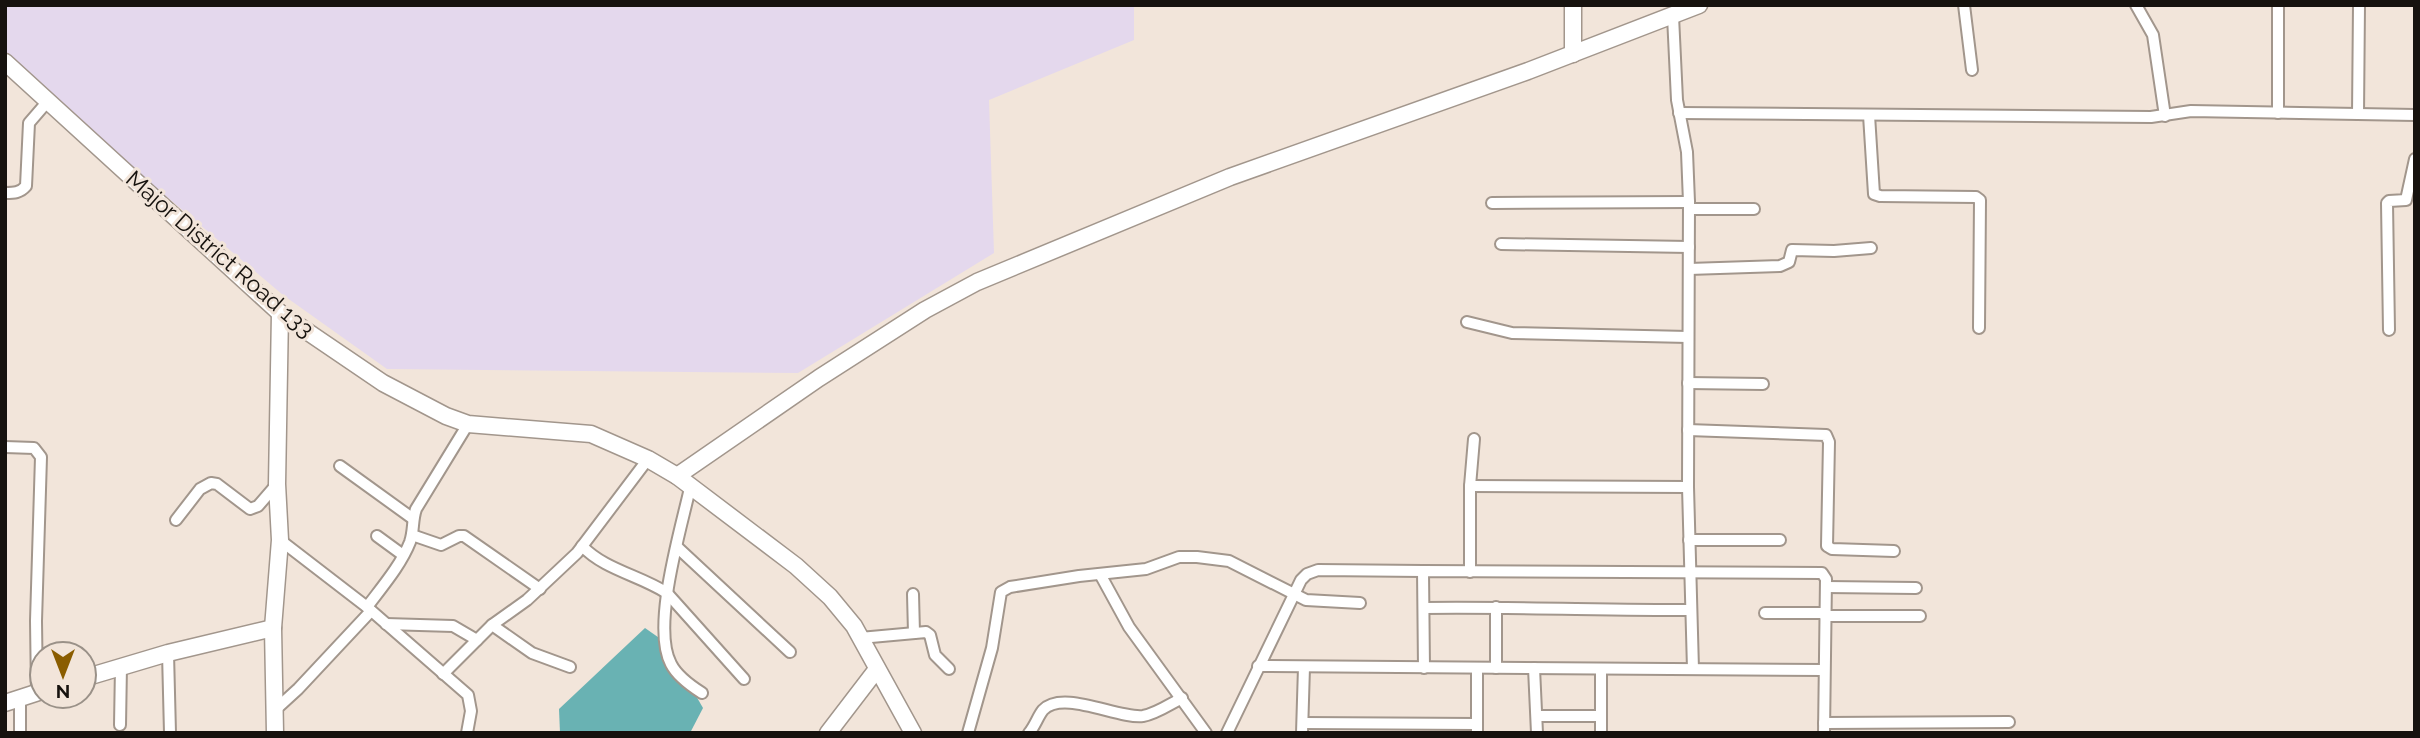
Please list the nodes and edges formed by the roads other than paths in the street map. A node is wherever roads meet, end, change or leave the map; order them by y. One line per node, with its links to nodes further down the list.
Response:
1 (1573, 5): 8 (street)
2 (1699, 5): 7 (street)
3 (1964, 5): 10 (street)
4 (2136, 5): 17 (street)
5 (2278, 5): 13 (street)
6 (2359, 5): 14 (street)
7 (1673, 16): 8 (street); 12 (street)
8 (1573, 54): 40 (street)
9 (5, 62): 11 (street, Major District Road 133)
10 (1972, 70)
11 (48, 101): 19 (street); 27 (street, Major District Road 133)
12 (1679, 113): 15 (street); 21 (street)
13 (2278, 113): 14 (street); 17 (street)
14 (2358, 114): 16 (street)
15 (1869, 115): 17 (street); 29 (street)
16 (2415, 115)
17 (2165, 116)
18 (2415, 159): 30 (street)
19 (5, 193)
20 (1492, 204): 21 (street)
21 (1689, 206): 22 (street); 24 (street)
22 (1754, 209)
23 (1502, 244): 24 (street)
24 (1689, 247): 26 (street)
25 (1871, 248): 26 (street)
26 (1689, 269): 31 (street)
27 (280, 313): 34 (street, Major District Road 133); 41 (street)
28 (1467, 322): 31 (street)
29 (1979, 328)
30 (2389, 330)
31 (1688, 337): 32 (street)
32 (1688, 383): 33 (street); 35 (street)
33 (1763, 384)
34 (468, 424): 38 (street, Major District Road 133); 45 (street)
35 (1688, 430): 43 (street); 54 (street)
36 (1474, 439): 42 (street)
37 (5, 447): 79 (street)
38 (648, 459): 40 (street, Major District Road 133); 52 (street)
39 (340, 466): 45 (street)
40 (677, 477): 44 (street, Major District Road 133)
41 (277, 484): 46 (street); 49 (street)
42 (1470, 486): 43 (street); 57 (street)
43 (1688, 487): 50 (street)
44 (690, 488): 53 (street); 78 (street, Major District Road 133)
45 (412, 518): 47 (street)
46 (176, 520)
47 (412, 535): 55 (street); 62 (street)
48 (377, 536): 55 (street)
49 (280, 540): 69 (street); 76 (street)
50 (1689, 540): 51 (street); 58 (street)
51 (1780, 540)
52 (582, 546): 62 (street); 63 (street)
53 (677, 547): 63 (street); 81 (street)
54 (1894, 551)
55 (403, 555): 69 (street)
56 (1423, 571): 57 (street); 65 (street); 68 (street)
57 (1470, 572): 58 (street)
58 (1690, 572): 60 (street); 70 (street)
59 (1100, 574): 65 (street); 100 (street); 116 (street)
60 (1826, 587): 61 (street); 72 (street)
61 (1916, 588)
62 (540, 589): 75 (street)
63 (667, 593): 98 (street); 99 (street)
64 (913, 594): 77 (street)
65 (1293, 594): 66 (street); 84 (street)
66 (1360, 603)
67 (1496, 607): 68 (street); 70 (street); 89 (street)
68 (1424, 608): 87 (street)
69 (369, 609): 74 (street); 102 (street)
70 (1690, 610): 94 (street)
71 (1765, 613): 72 (street)
72 (1825, 615): 73 (street); 95 (street)
73 (1920, 616)
74 (386, 624): 80 (street); 97 (street)
75 (492, 625): 80 (street); 85 (street)
76 (273, 628): 82 (street); 102 (street)
77 (914, 633): 78 (street); 93 (street)
78 (860, 638): 92 (street, Major District Road 133)
79 (37, 640)
80 (477, 640): 97 (street)
81 (790, 652)
82 (168, 653): 83 (street); 111 (street)
83 (121, 666): 96 (street); 106 (street)
84 (1258, 666): 86 (street); 119 (street)
85 (570, 667)
86 (1304, 667): 87 (street); 107 (street)
87 (1424, 667): 88 (street)
88 (1477, 668): 89 (street); 109 (street)
89 (1496, 668): 90 (street)
90 (1534, 668): 91 (street); 103 (street)
91 (1601, 668): 94 (street); 104 (street)
92 (877, 669): 114 (street); 115 (street, Major District Road 133)
93 (949, 669)
94 (1693, 669): 95 (street)
95 (1824, 670): 108 (street)
96 (98, 673)
97 (443, 674): 113 (street)
98 (744, 679)
99 (702, 693)
100 (1182, 698): 117 (street); 118 (street)
101 (13, 701): 110 (street)
102 (275, 710): 112 (street)
103 (1537, 716): 104 (street); 121 (street)
104 (1601, 716): 122 (street)
105 (2009, 722): 108 (street)
106 (120, 725)
107 (1303, 728): 109 (street)
108 (1824, 728)
109 (1477, 729)
110 (20, 733)
111 (170, 733)
112 (275, 733)
113 (467, 733)
114 (828, 733)
115 (912, 733)
116 (968, 733)
117 (1029, 733)
118 (1206, 733)
119 (1227, 733): 120 (street)
120 (1232, 733)
121 (1537, 733)
122 (1601, 733)

